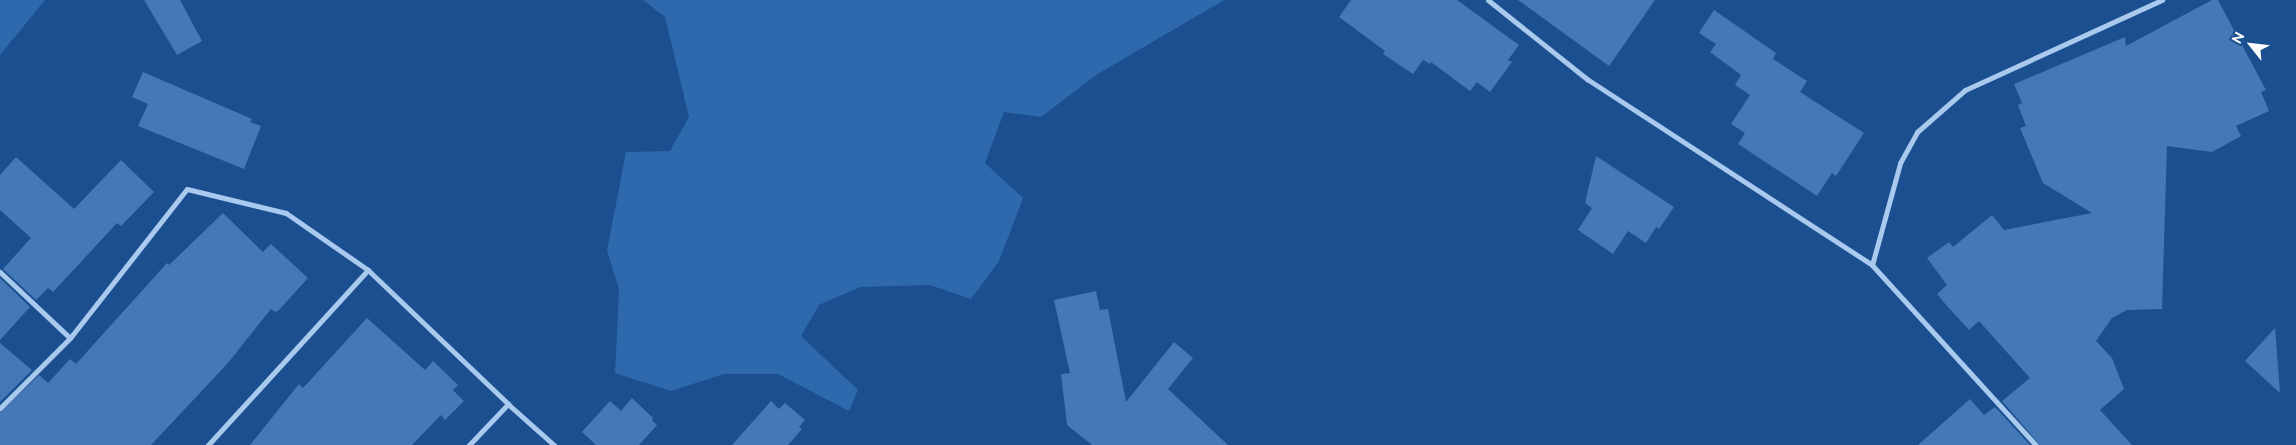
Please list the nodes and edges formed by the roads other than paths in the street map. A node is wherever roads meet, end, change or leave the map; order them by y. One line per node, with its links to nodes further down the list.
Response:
1 (1488, 0): 3 (street)
2 (2162, 0): 3 (street)
3 (1872, 265): 12 (street)
4 (368, 270): 6 (street); 7 (street); 9 (street)
5 (0, 272): 6 (street)
6 (70, 338): 8 (street)
7 (508, 404): 10 (street); 11 (street)
8 (0, 408)
9 (208, 445)
10 (469, 445)
11 (554, 445)
12 (2036, 445)

